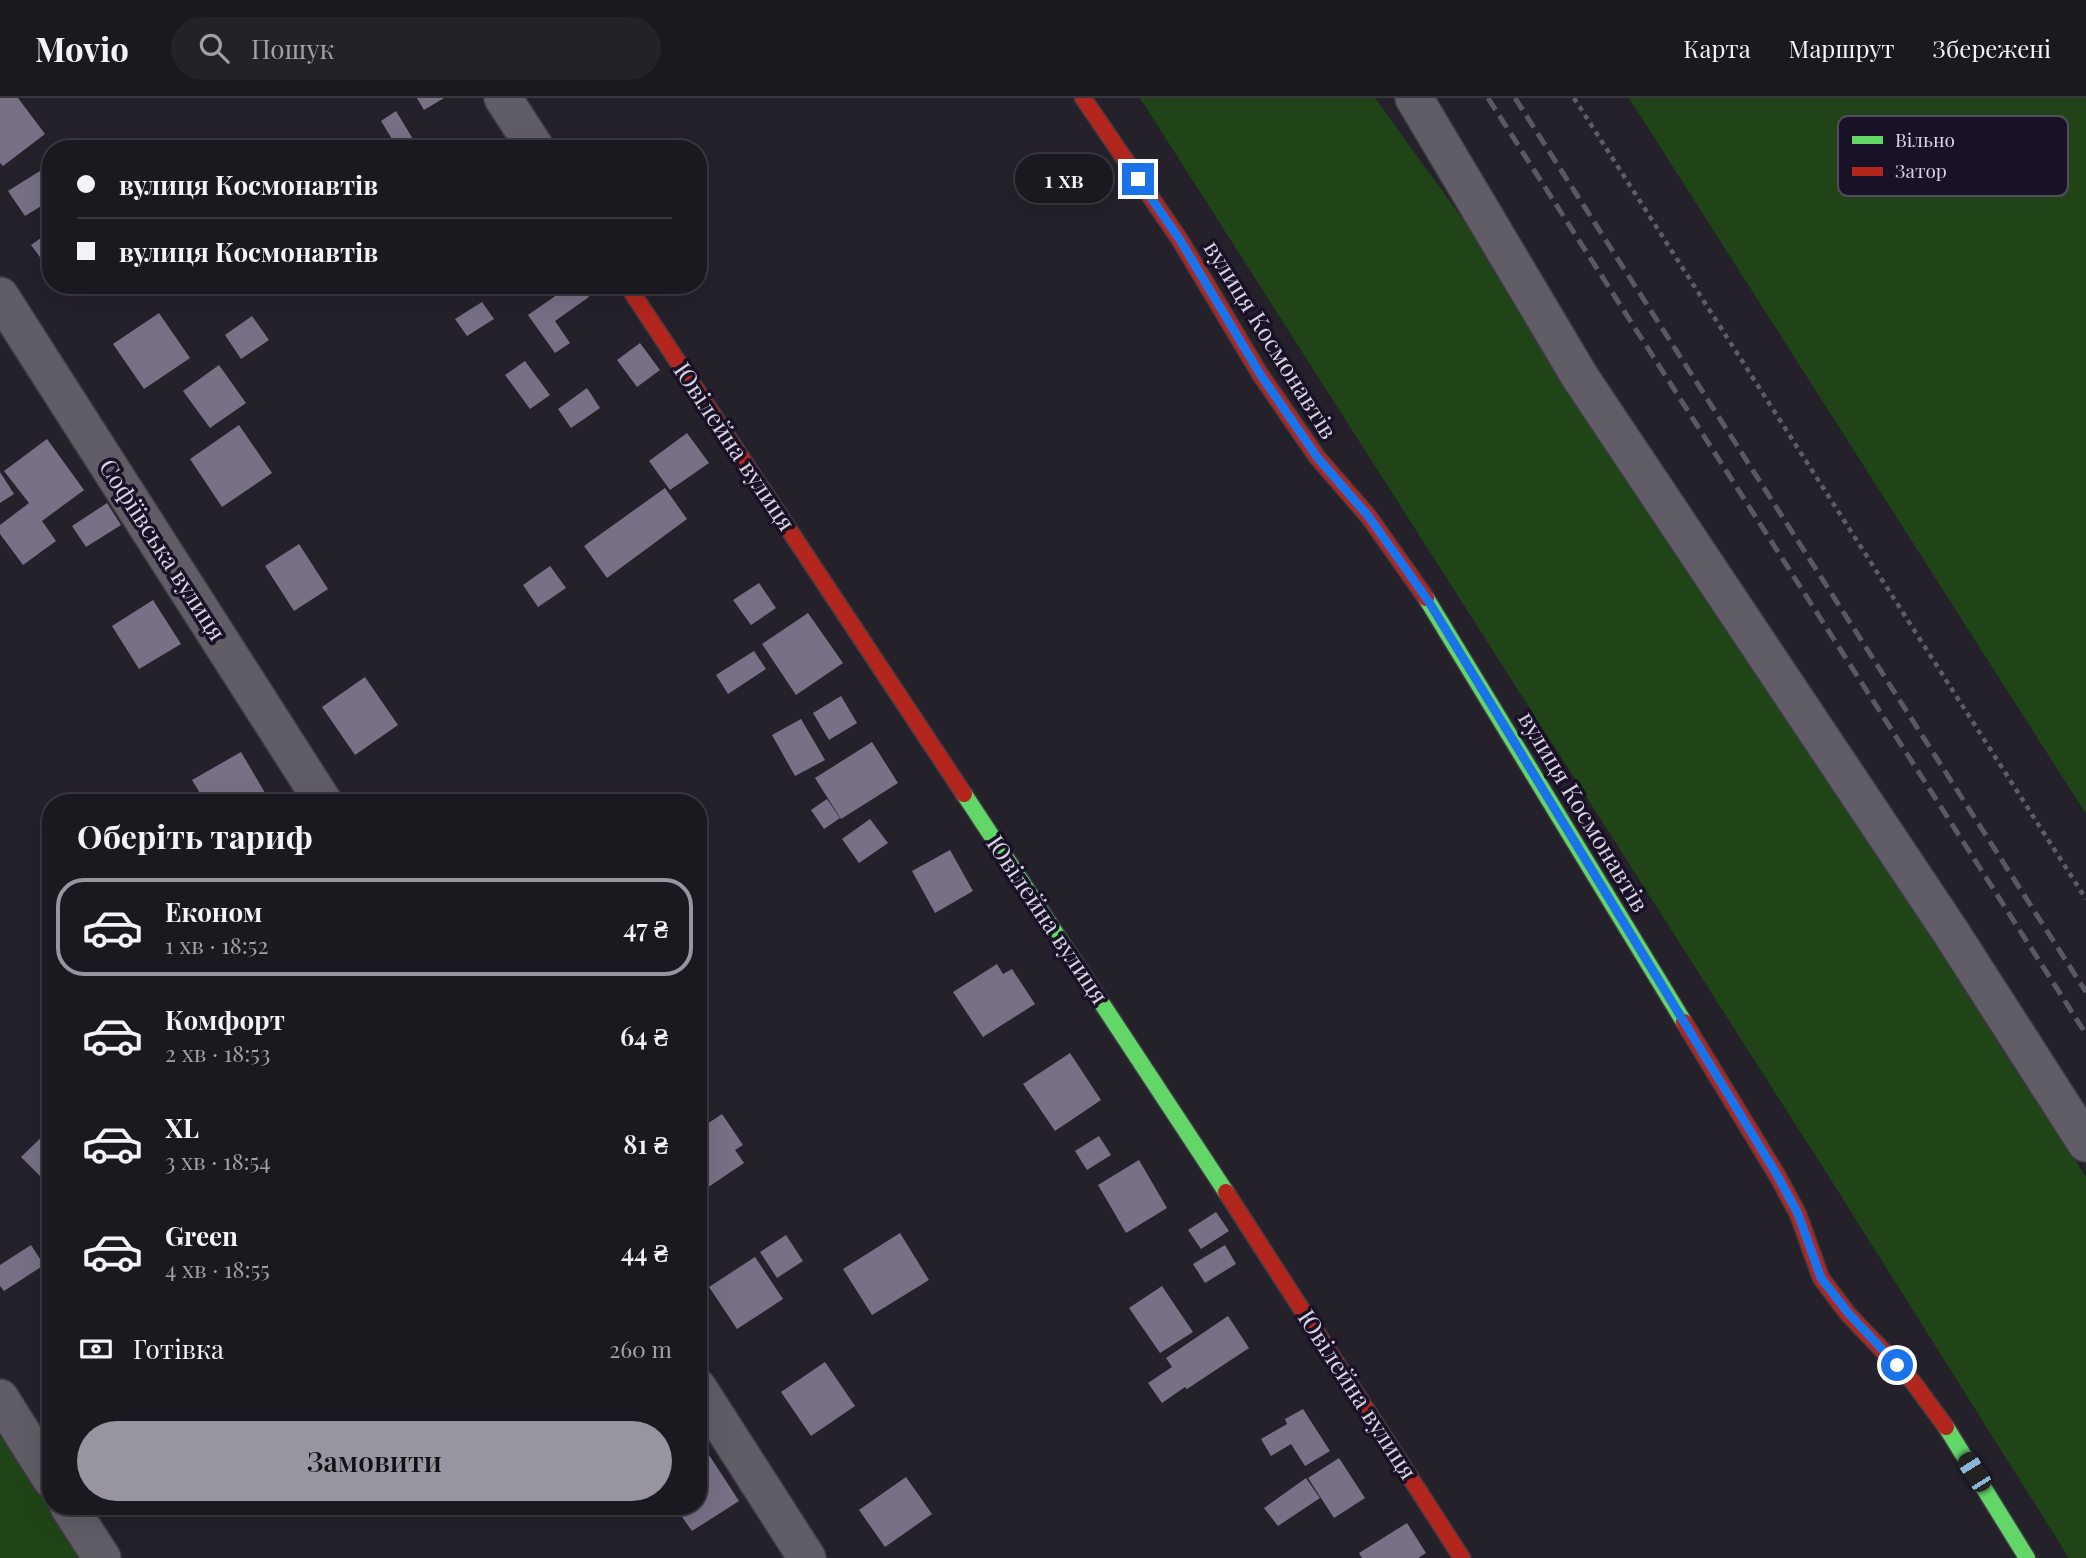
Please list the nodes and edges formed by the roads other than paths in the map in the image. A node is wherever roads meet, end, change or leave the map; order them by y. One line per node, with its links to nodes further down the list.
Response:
1 (503, 98): 4 (street)
2 (1083, 98): 16 (street, вулиця Космонавтів)
3 (1414, 98): 8 (street)
4 (530, 140)
5 (633, 294): 15 (street, Ювілейна вулиця)
6 (0, 296): 7 (street, Софіївська вулиця)
7 (318, 794)
8 (2086, 1143)
9 (0, 1398): 11 (street)
10 (707, 1402): 14 (street)
11 (42, 1465)
12 (74, 1515): 13 (street)
13 (102, 1558)
14 (807, 1558)
15 (1462, 1558)
16 (2027, 1558)

